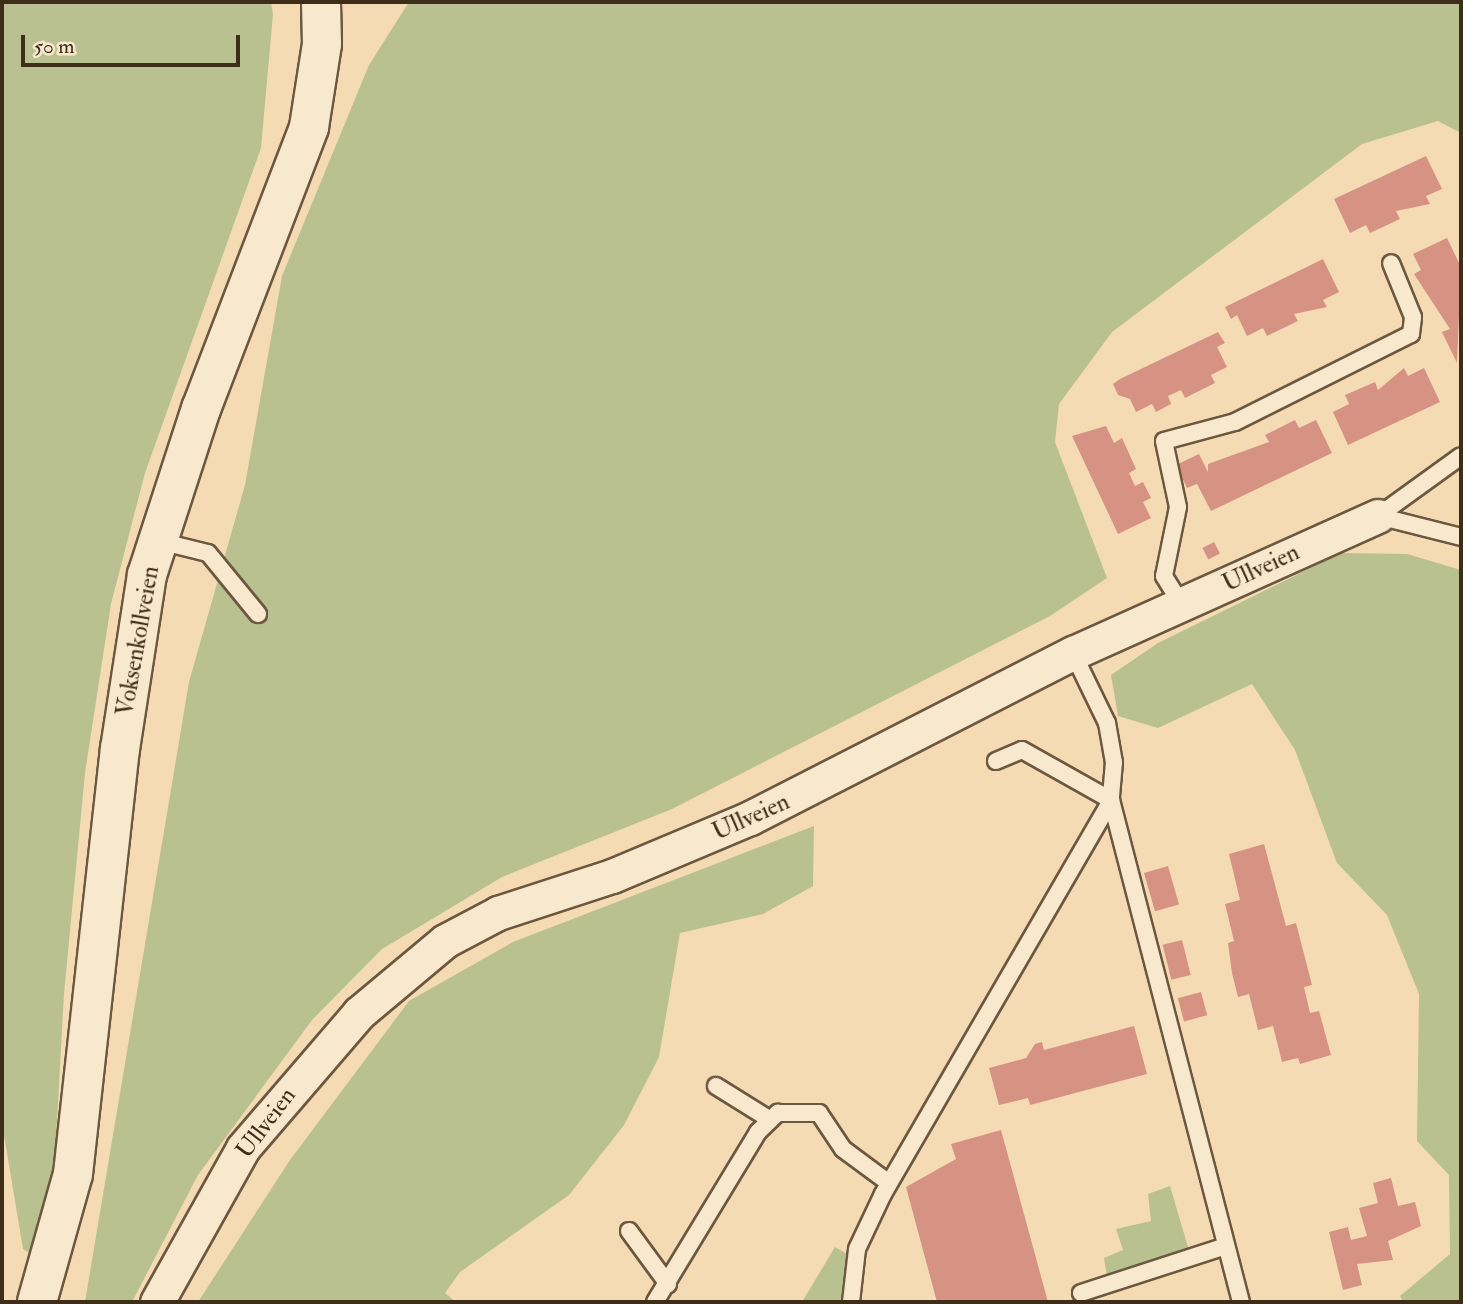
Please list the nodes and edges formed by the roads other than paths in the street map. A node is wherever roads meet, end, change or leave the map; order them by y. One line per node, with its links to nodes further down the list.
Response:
1 (321, 2): 6 (main road, Voksenkollveien)
2 (1391, 263): 7 (lane)
3 (1461, 456): 4 (lane, Ullveien)
4 (1378, 516): 5 (lane); 7 (street, Ullveien)
5 (1461, 537)
6 (156, 540): 8 (lane); 19 (main road, Voksenkollveien)
7 (1181, 605): 9 (street, Ullveien)
8 (258, 614)
9 (1073, 653): 11 (lane); 20 (street, Ullveien)
10 (996, 761): 11 (lane)
11 (1111, 800): 14 (lane); 16 (lane)
12 (716, 1086): 13 (lane)
13 (769, 1119): 14 (lane); 17 (lane)
14 (890, 1183): 22 (lane)
15 (629, 1231): 17 (lane)
16 (1226, 1246): 18 (lane); 23 (lane)
17 (668, 1284): 21 (lane)
18 (1081, 1293)
19 (37, 1302)
20 (157, 1302)
21 (654, 1302)
22 (851, 1302)
23 (1241, 1302)

